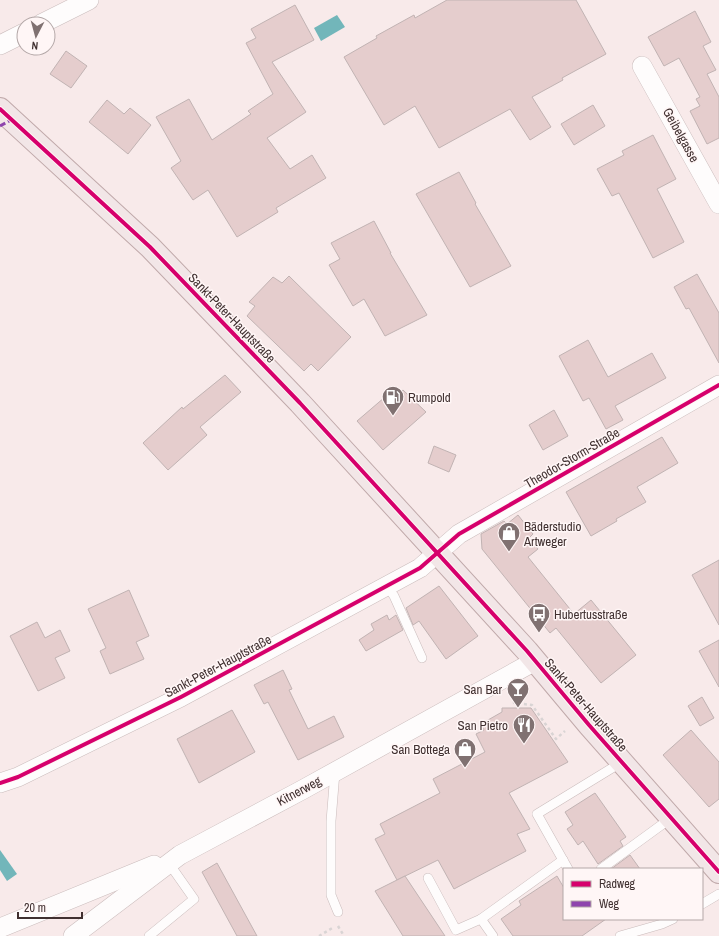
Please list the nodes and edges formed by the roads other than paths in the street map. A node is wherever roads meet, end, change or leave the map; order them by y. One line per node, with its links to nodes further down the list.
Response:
1 (89, 0): 2 (street)
2 (56, 16)
3 (16, 37): 4 (street)
4 (0, 45)
5 (642, 66): 7 (street, Geibelgasse)
6 (0, 109): 9 (main road, Sankt-Peter-Hauptstraße)
7 (719, 204)
8 (719, 385): 9 (street, Theodor-Storm-Straße)
9 (438, 552): 10 (street, Sankt-Peter-Hauptstraße); 12 (main road, Sankt-Peter-Hauptstraße)
10 (387, 586): 11 (lane); 15 (street, Sankt-Peter-Hauptstraße)
11 (422, 658)
12 (535, 661): 13 (main road, Sankt-Peter-Hauptstraße); 14 (street, Kitnerweg)
13 (622, 762): 16 (main road, Sankt-Peter-Hauptstraße); 18 (lane)
14 (335, 772): 17 (street, Kitnerweg); 25 (lane)
15 (0, 783)
16 (671, 818): 20 (lane); 21 (main road, Sankt-Peter-Hauptstraße)
17 (174, 858): 28 (street); 29 (street, Kitnerweg); 30 (lane)
18 (563, 860): 19 (lane); 26 (lane)
19 (567, 868)
20 (602, 868)
21 (719, 872)
22 (428, 878): 26 (lane)
23 (719, 894): 24 (lane)
24 (703, 903)
25 (338, 912)
26 (481, 919): 31 (lane)
27 (671, 920): 32 (lane)
28 (0, 928)
29 (73, 936)
30 (149, 936)
31 (492, 936)
32 (620, 936)

